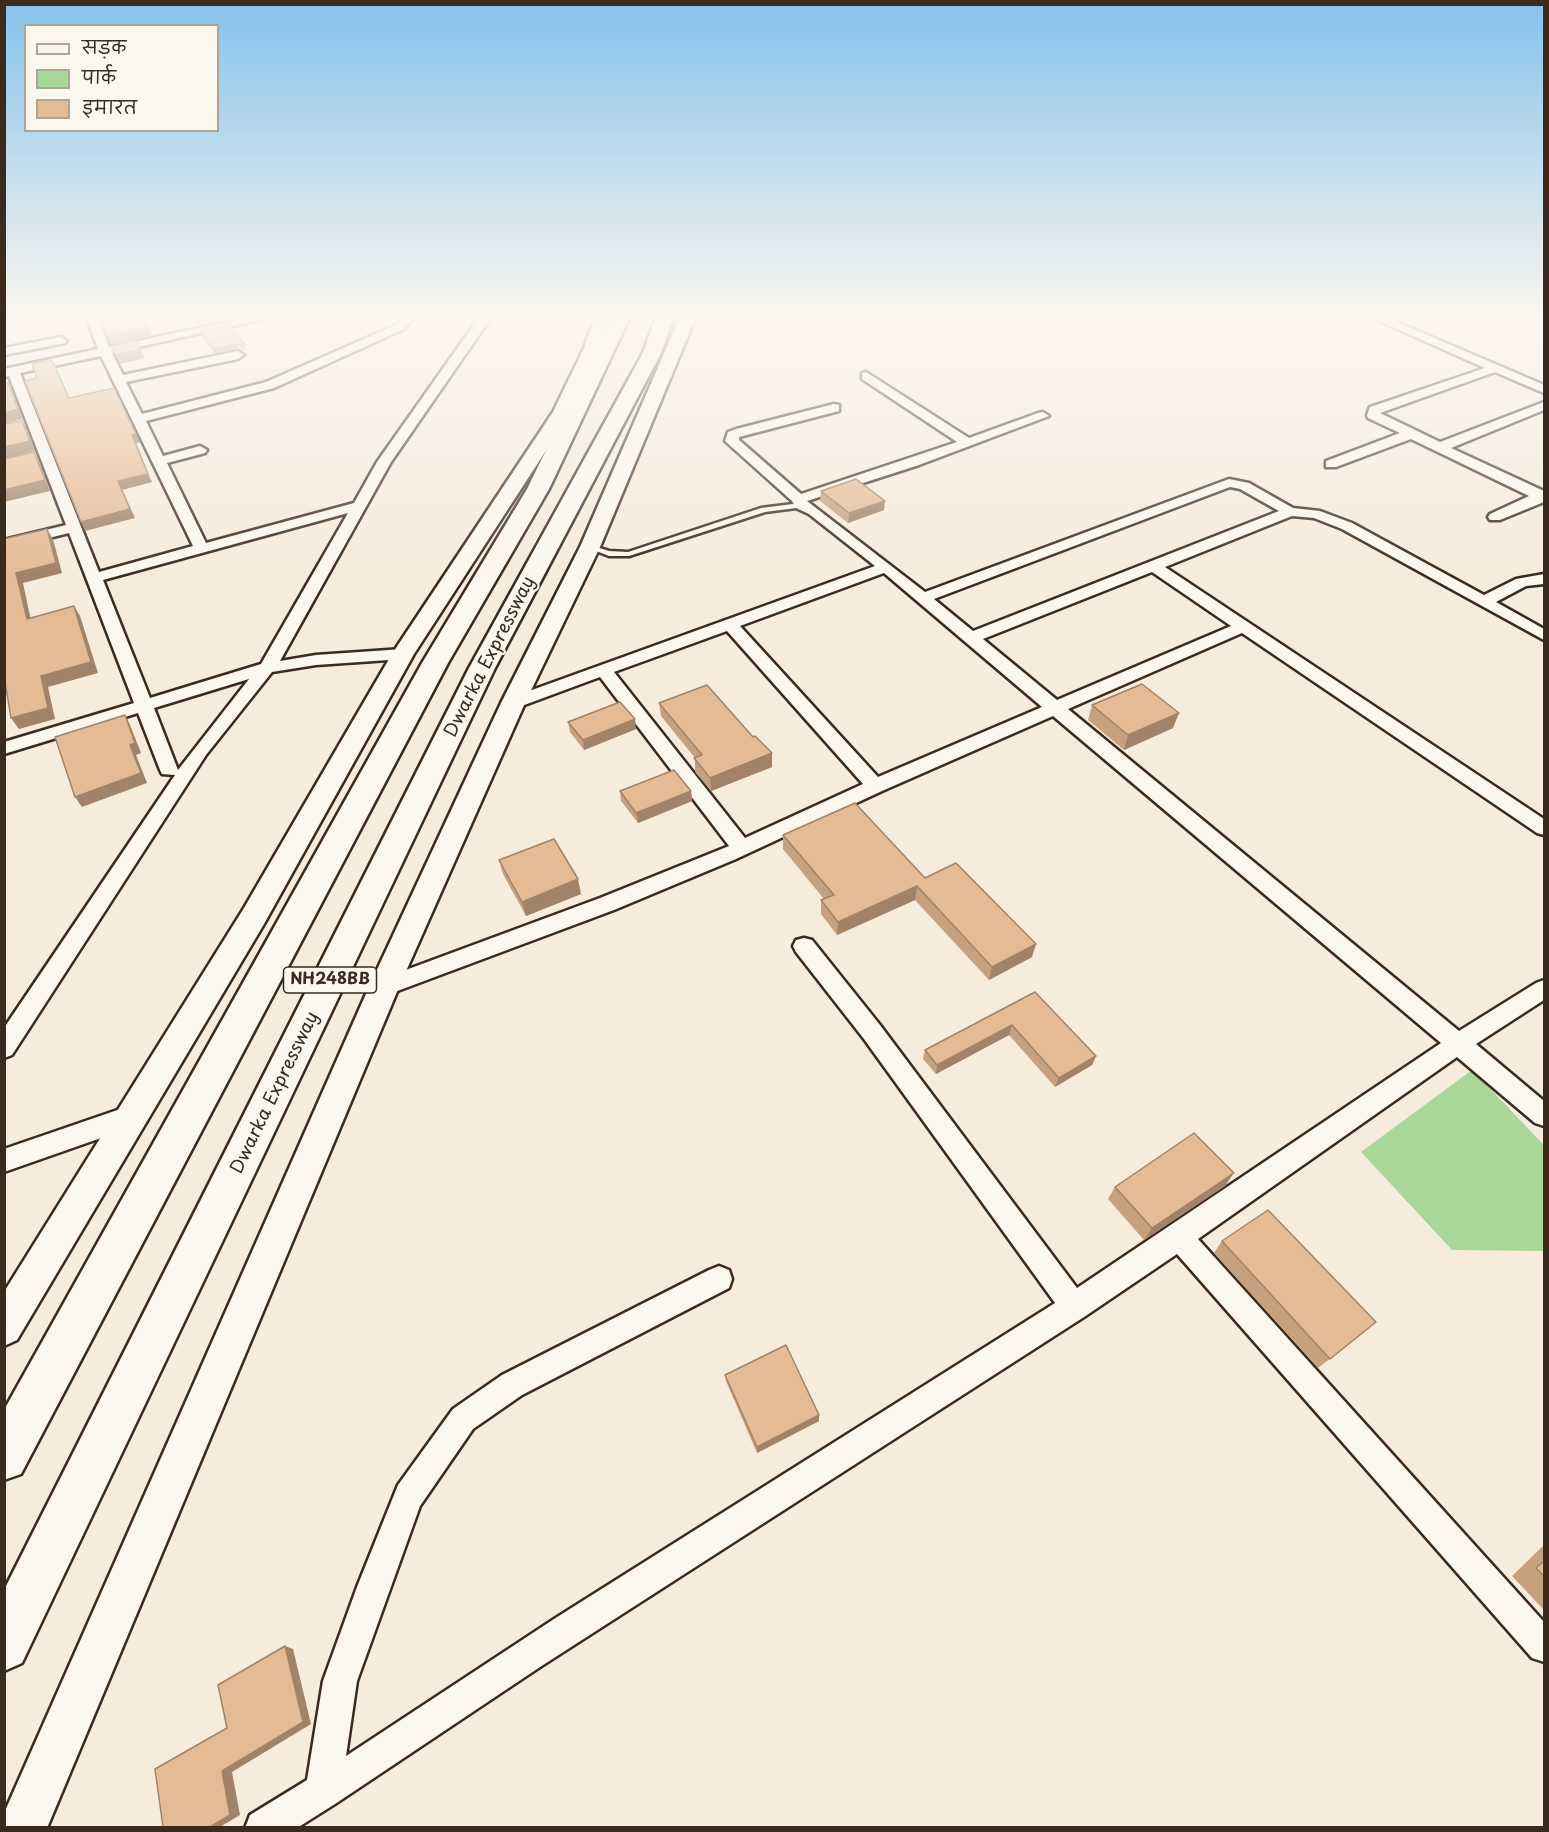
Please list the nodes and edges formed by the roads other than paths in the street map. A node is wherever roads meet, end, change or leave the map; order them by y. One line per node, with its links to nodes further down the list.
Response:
1 (21, 404): 26 (street)
2 (132, 404): 14 (street)
3 (195, 404): 14 (street)
4 (424, 404): 23 (street)
5 (566, 404): 40 (street)
6 (579, 404): 63 (highway, NH248BB)
7 (624, 404): 64 (highway, Dwarka Expressway / NH248BB)
8 (651, 404): 29 (street)
9 (909, 404): 16 (street)
10 (1391, 404): 15 (street)
11 (1545, 406): 17 (street)
12 (834, 408): 22 (street)
13 (1043, 416): 16 (street)
14 (140, 419): 19 (street)
15 (1411, 434): 17 (street); 20 (street)
16 (967, 443): 22 (street)
17 (1440, 447): 21 (street)
18 (201, 450): 19 (street)
19 (158, 461): 28 (street)
20 (1331, 464)
21 (1543, 496): 25 (street)
22 (800, 502): 29 (lane); 31 (street)
23 (362, 505): 28 (street); 41 (street)
24 (1290, 512): 30 (street); 34 (street); 35 (street)
25 (1495, 517)
26 (74, 527): 27 (street); 32 (street)
27 (4, 545)
28 (201, 547): 32 (street)
29 (590, 547): 43 (street)
30 (1153, 566): 37 (street); 39 (street)
31 (886, 567): 34 (street); 36 (street)
32 (94, 578): 44 (street)
33 (1545, 579): 35 (street)
34 (923, 598): 39 (street)
35 (1484, 602): 38 (street)
36 (730, 624): 42 (street); 48 (street)
37 (1244, 626): 45 (street); 49 (street)
38 (1545, 635)
39 (970, 638): 45 (street)
40 (403, 654): 41 (street); 57 (street)
41 (267, 668): 44 (street); 55 (street)
42 (603, 669): 43 (street); 50 (street)
43 (513, 703): 52 (street)
44 (145, 704): 46 (street); 47 (street)
45 (1055, 709): 48 (street); 54 (street)
46 (4, 748)
47 (169, 770)
48 (875, 786): 50 (street)
49 (1545, 828)
50 (742, 848): 52 (street)
51 (804, 946): 61 (street)
52 (384, 987): 67 (street)
53 (1545, 989): 54 (street)
54 (1459, 1043): 56 (street); 59 (street)
55 (4, 1048)
56 (1545, 1114)
57 (132, 1116): 58 (street); 62 (street)
58 (4, 1161)
59 (1179, 1237): 61 (street); 65 (street)
60 (719, 1279): 66 (street)
61 (1074, 1307): 66 (street)
62 (4, 1327)
63 (4, 1457)
64 (4, 1645)
65 (1545, 1646)
66 (323, 1792): 68 (street)
67 (22, 1827)
68 (263, 1827)

